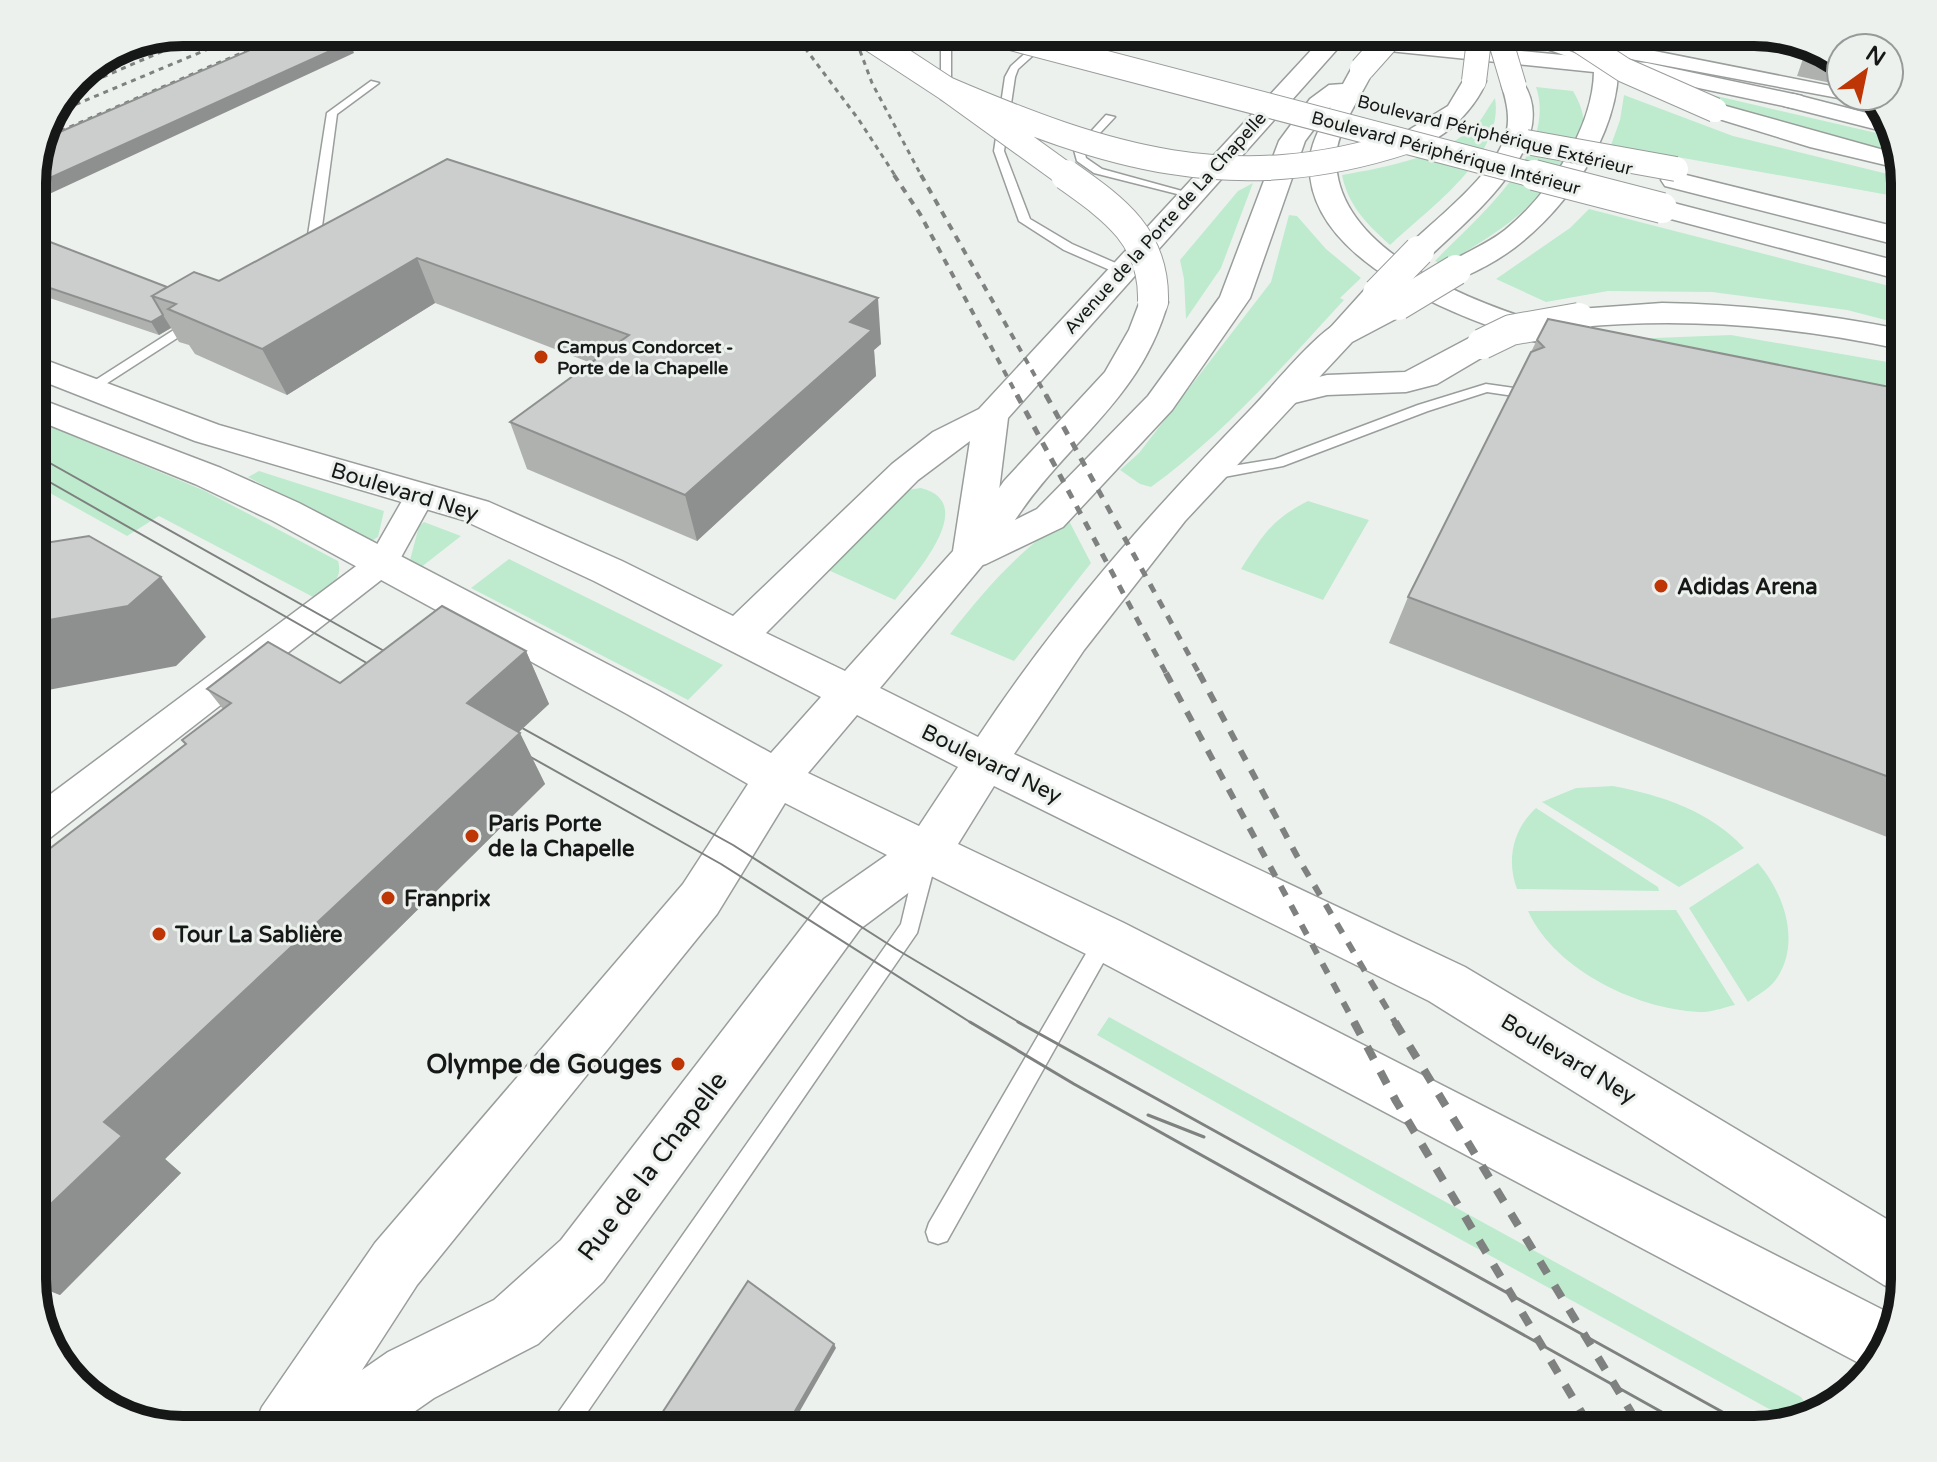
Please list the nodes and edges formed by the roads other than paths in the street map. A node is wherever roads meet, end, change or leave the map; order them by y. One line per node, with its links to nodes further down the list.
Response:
1 (881, 46): 15 (main road, bridge)
2 (946, 46): 20 (lane)
3 (1038, 46): 20 (lane)
4 (1042, 46): 30 (main road, Boulevard Périphérique Intérieur, bridge)
5 (1328, 46): 26 (main road, Avenue de la Porte de La Chapelle)
6 (1383, 46): 12 (main road, bridge)
7 (1478, 46): 15 (main road, bridge)
8 (1502, 46): 32 (main road, bridge)
9 (1549, 46): 11 (lane)
10 (1587, 46): 24 (main road, bridge)
11 (1600, 46): 16 (street); 17 (main road); 32 (main road, bridge)
12 (1362, 69): 35 (main road); 46 (main road)
13 (1268, 78): 18 (main road, Boulevard Périphérique Extérieur)
14 (374, 83): 29 (lane)
15 (947, 89): 46 (main road, bridge)
16 (1825, 91)
17 (1793, 101): 21 (street); 23 (main road)
18 (1372, 104)
19 (1403, 112): 25 (main road, Boulevard Périphérique Extérieur, bridge)
20 (1005, 114): 31 (lane)
21 (1873, 116)
22 (1110, 117): 26 (lane)
23 (1877, 123)
24 (1889, 159)
25 (1675, 174): 27 (main road); 28 (main road)
26 (1189, 196): 31 (main road, Avenue de la Porte de La Chapelle)
27 (1881, 205)
28 (1891, 234)
29 (300, 257)
30 (1891, 268)
31 (1123, 271): 43 (main road, Avenue de la Porte de La Chapelle)
32 (1388, 299): 41 (main road)
33 (210, 313): 39 (lane)
34 (1829, 325): 35 (main road); 36 (main road); 37 (main road)
35 (1584, 333): 41 (main road, bridge)
36 (1891, 337)
37 (1891, 345)
38 (46, 371): 39 (main road, Boulevard Ney)
39 (90, 388): 45 (main road, Boulevard Ney)
40 (1514, 392): 44 (lane)
41 (1286, 395): 44 (main road)
42 (46, 412): 47 (main road)
43 (991, 416): 46 (main road); 48 (main road, Avenue de la Porte de La Chapelle)
44 (1205, 476): 50 (main road)
45 (421, 494): 47 (street); 48 (main road, Boulevard Ney)
46 (972, 555): 49 (main road)
47 (383, 562): 51 (main road); 52 (street)
48 (737, 637): 49 (main road, Boulevard Ney)
49 (851, 694): 50 (main road, Boulevard Ney); 51 (main road)
50 (986, 761): 53 (main road); 56 (main road, Boulevard Ney)
51 (776, 778): 53 (main road); 58 (main road)
52 (46, 819)
53 (928, 852): 54 (main road); 59 (main road, Rue de la Chapelle); 60 (lane)
54 (1106, 939): 55 (lane); 57 (main road)
55 (938, 1232)
56 (1891, 1255)
57 (1876, 1341)
58 (294, 1416)
59 (352, 1416)
60 (569, 1416)

